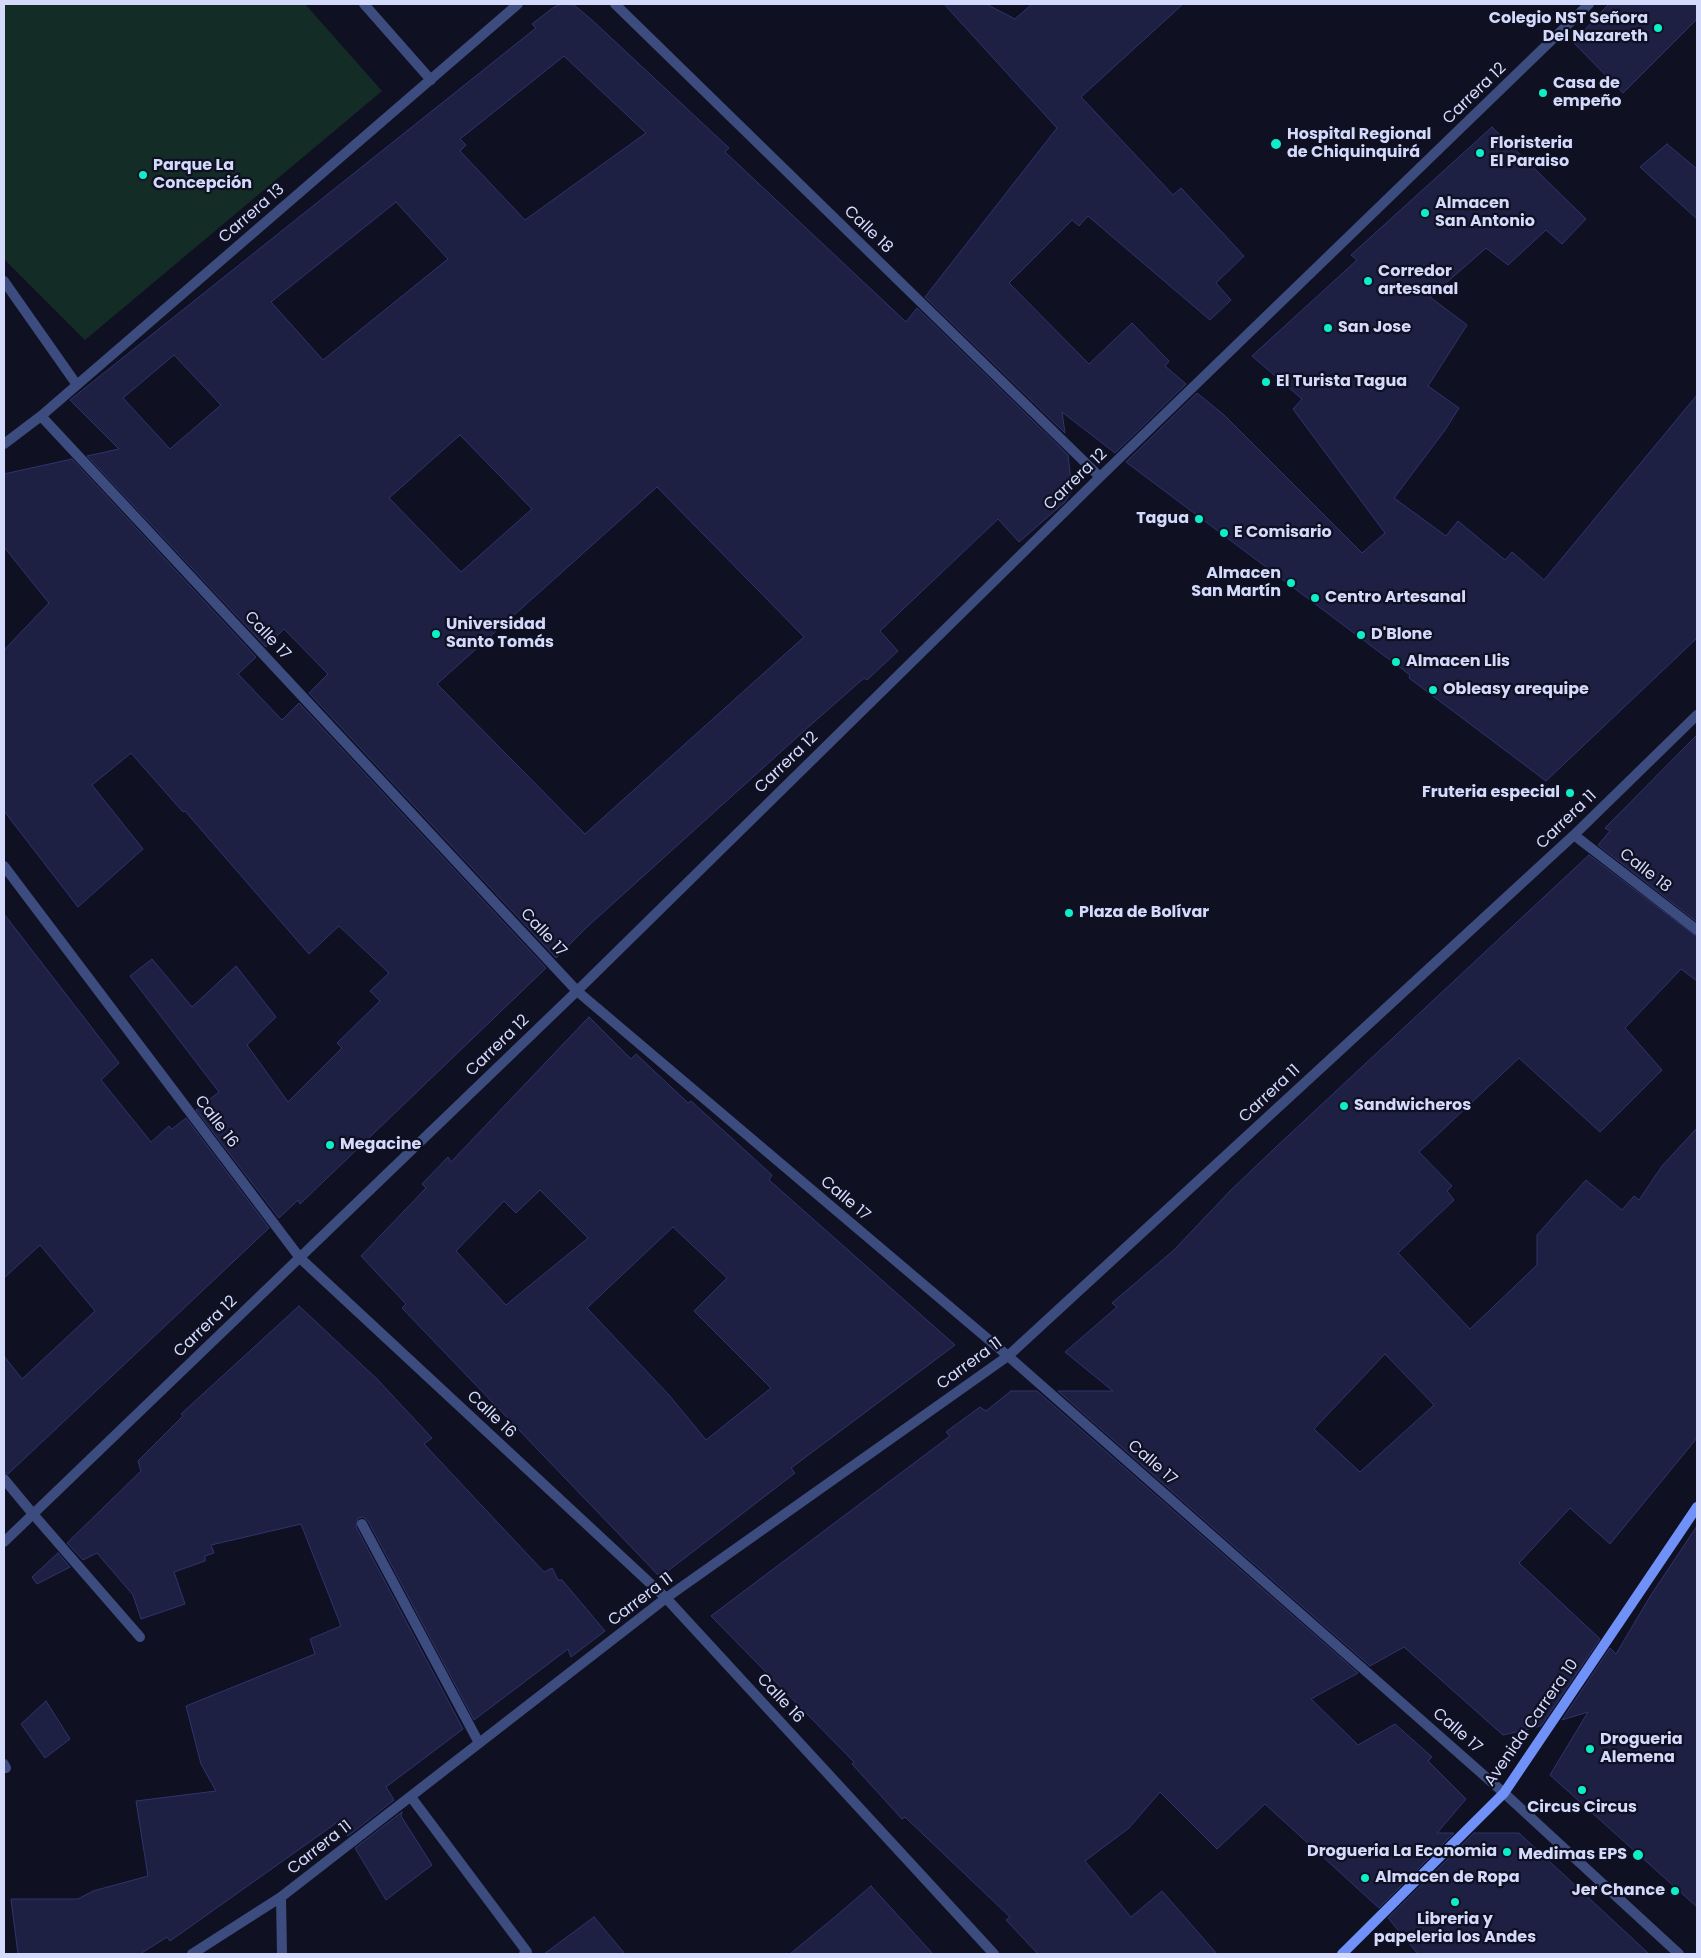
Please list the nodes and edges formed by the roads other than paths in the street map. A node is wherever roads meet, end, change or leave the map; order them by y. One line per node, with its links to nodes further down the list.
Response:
1 (364, 4): 5 (street)
2 (518, 4): 5 (street, Carrera 13)
3 (615, 4): 10 (street, Calle 18)
4 (1589, 4): 10 (street, Carrera 12)
5 (431, 80): 7 (street, Carrera 13)
6 (4, 280): 7 (street)
7 (77, 386): 8 (street, Carrera 13)
8 (41, 416): 9 (street, Carrera 13); 15 (street, Calle 17)
9 (4, 444)
10 (1100, 477): 15 (street, Carrera 12)
11 (1697, 715): 12 (street, Carrera 11)
12 (1574, 835): 14 (street, Calle 18); 17 (street, Carrera 11)
13 (4, 866): 16 (street, Calle 16)
14 (1697, 930)
15 (577, 991): 16 (street, Carrera 12); 17 (street, Calle 17)
16 (300, 1258): 20 (street, Carrera 12); 23 (street, Calle 16)
17 (1008, 1356): 23 (street, Carrera 11); 26 (street, Calle 17)
18 (4, 1479): 20 (street)
19 (1697, 1507): 26 (main road, Avenida Carrera 10)
20 (33, 1514): 22 (street, Carrera 12); 24 (street)
21 (362, 1524): 25 (street)
22 (4, 1542)
23 (666, 1598): 25 (street, Carrera 11); 32 (street, Calle 16)
24 (140, 1637)
25 (479, 1743): 27 (street, Carrera 11)
26 (1504, 1792): 33 (main road, Avenida Carrera 10); 34 (street, Calle 17)
27 (411, 1797): 28 (street, Carrera 11); 31 (street)
28 (281, 1897): 29 (street, Carrera 11); 30 (street)
29 (192, 1954)
30 (282, 1954)
31 (524, 1954)
32 (994, 1954)
33 (1342, 1954)
34 (1679, 1954)

